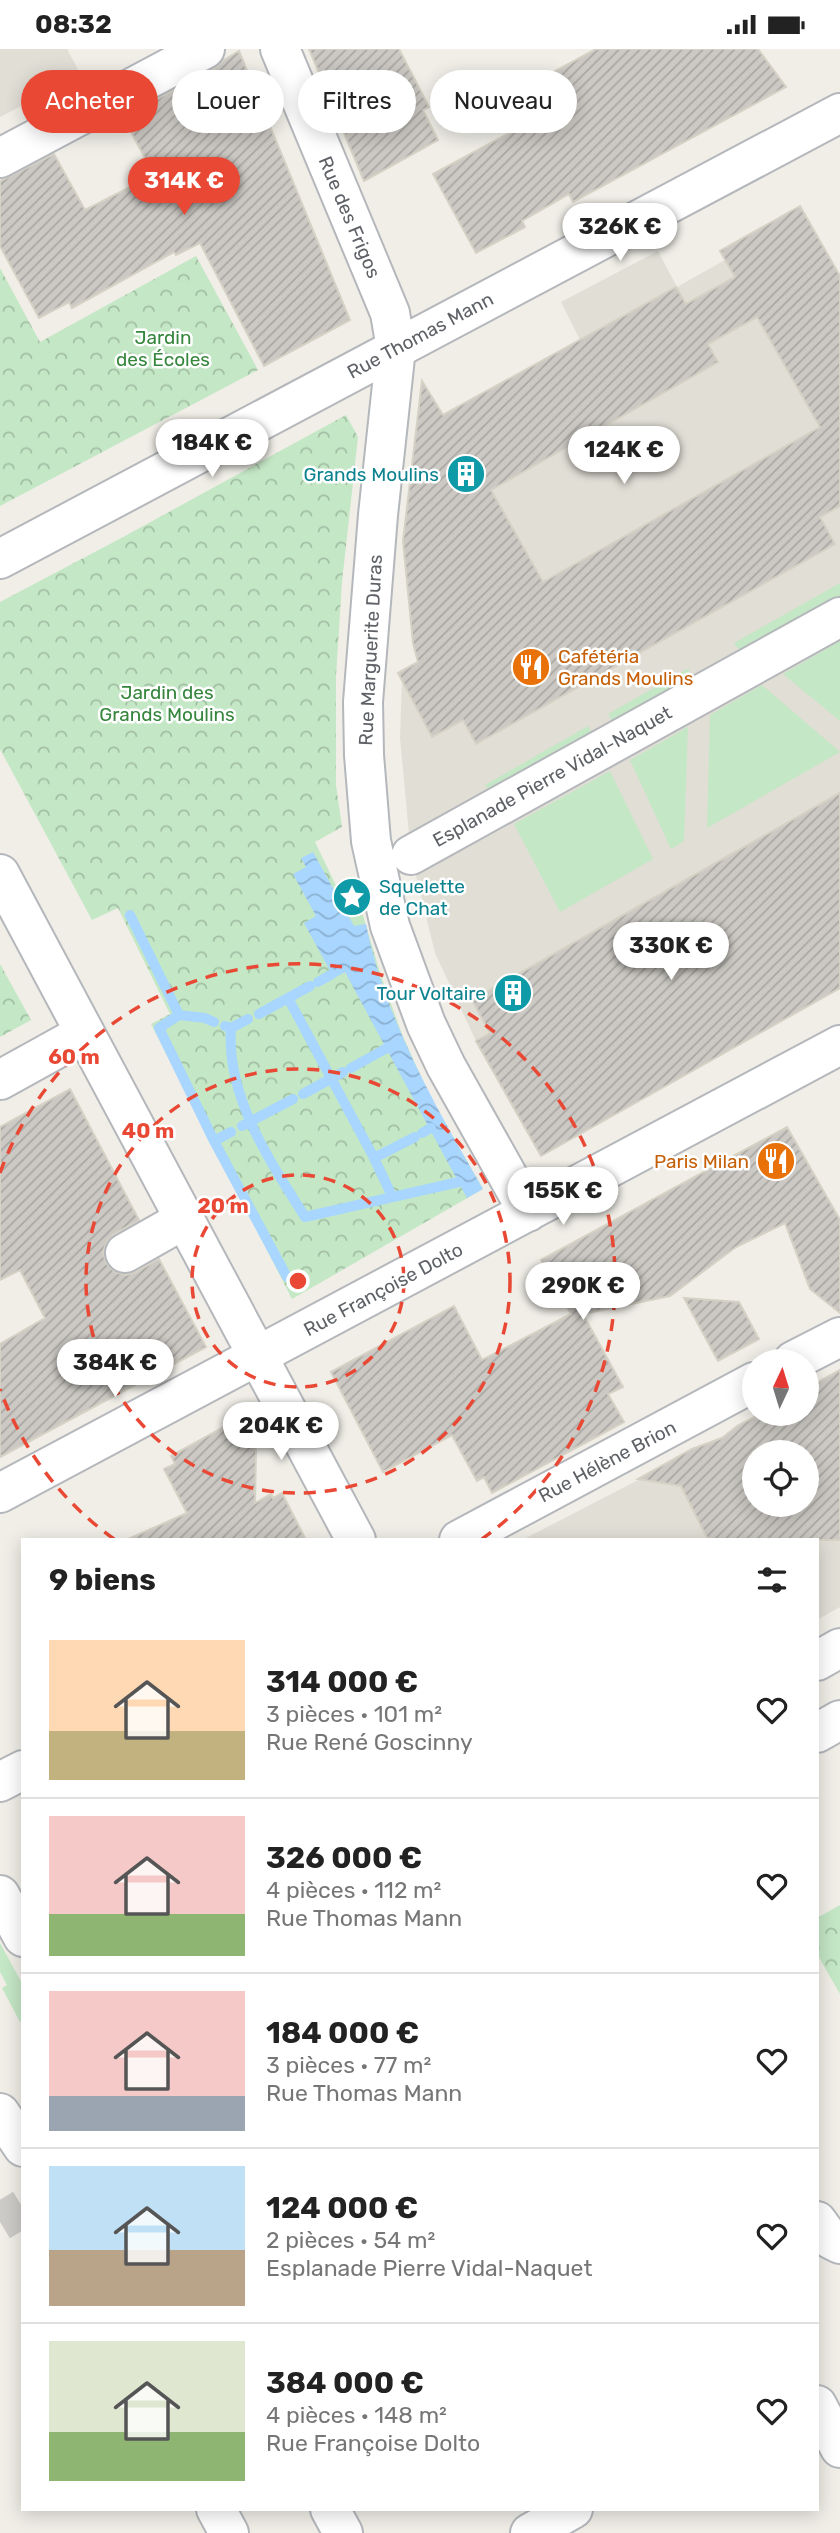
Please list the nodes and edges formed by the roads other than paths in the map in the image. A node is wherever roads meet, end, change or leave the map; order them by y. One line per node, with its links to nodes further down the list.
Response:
1 (205, 49): 4 (street)
2 (280, 49): 5 (street, Rue des Frigos)
3 (840, 113): 5 (street, Rue Thomas Mann)
4 (0, 158)
5 (396, 348): 6 (street, Rue Thomas Mann); 13 (street, Rue Marguerite Duras)
6 (0, 559)
7 (840, 617): 8 (street, Esplanade Pierre Vidal-Naquet)
8 (411, 855)
9 (0, 874): 10 (street)
10 (85, 1033): 12 (street); 14 (street)
11 (839, 1048): 13 (street, Rue Françoise Dolto)
12 (0, 1080)
13 (528, 1212): 18 (street, Rue Françoise Dolto)
14 (186, 1219): 15 (street); 18 (street)
15 (125, 1253)
16 (840, 1337): 17 (street)
17 (816, 1349)
18 (258, 1357): 20 (street, Rue Françoise Dolto); 21 (street)
19 (742, 1388): 22 (street, Rue Hélène Brion)
20 (0, 1493)
21 (355, 1538)
22 (463, 1538)
23 (840, 1648): 24 (street)
24 (819, 1660)
25 (840, 1720): 26 (street)
26 (819, 1732)
27 (21, 1771): 28 (street)
28 (0, 1781)
29 (0, 1895): 30 (street)
30 (21, 1933)
31 (21, 2104): 32 (street)
32 (0, 2113): 33 (street)
33 (21, 2144)
34 (819, 2409): 35 (street)
35 (840, 2448)
36 (217, 2511): 39 (street)
37 (331, 2511): 40 (street)
38 (569, 2511): 41 (street)
39 (229, 2533)
40 (343, 2533)
41 (530, 2533)

